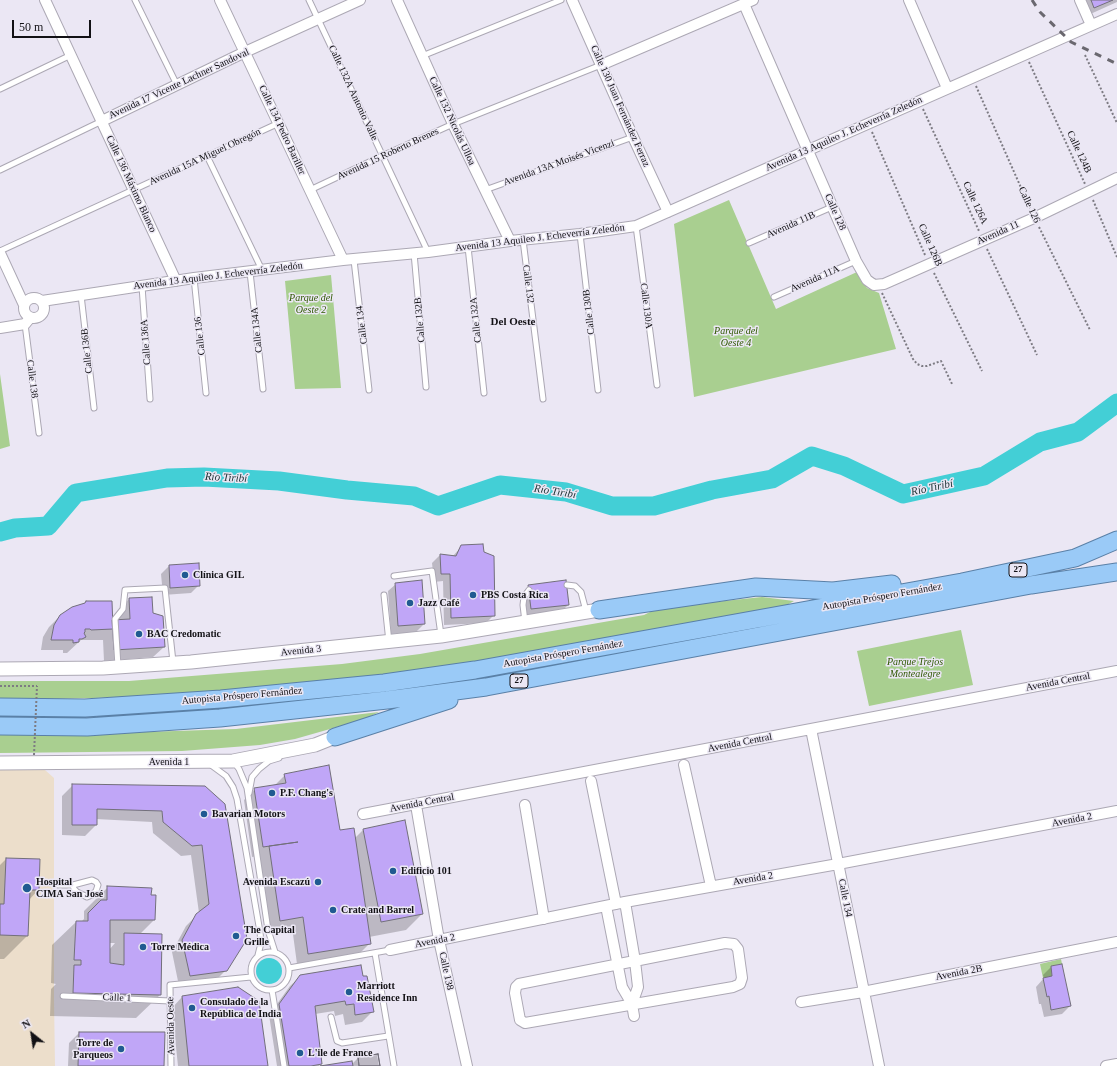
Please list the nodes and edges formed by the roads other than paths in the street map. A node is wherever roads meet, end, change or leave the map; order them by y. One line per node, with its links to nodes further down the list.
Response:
1 (45, 0): 16 (street, Calle 136 Máximo Blanco)
2 (135, 0): 19 (lane)
3 (220, 0): 15 (street, Calle 134 Pedro Bariller)
4 (309, 0): 13 (lane, Calle 132A Antonio Valle)
5 (360, 0): 13 (street, Avenida 17 Vicente Lachner Sandoval)
6 (397, 0): 17 (street, Calle 132 Nicolás Ulloa)
7 (561, 0): 17 (lane)
8 (572, 0): 18 (street, Calle 130 Juan Fernández Ferraz)
9 (909, 0): 20 (street)
10 (1080, 0): 14 (street)
11 (748, 2): 18 (street); 26 (street, Calle 128)
12 (1117, 14): 14 (street, Avenida 13 Aquileo J. Echeverría Zeledón)
13 (318, 19): 15 (street, Avenida 17 Vicente Lachner Sandoval); 28 (lane, Calle 132A Antonio Valle)
14 (1091, 25): 20 (street, Avenida 13 Aquileo J. Echeverría Zeledón)
15 (245, 52): 19 (street, Avenida 17 Vicente Lachner Sandoval); 23 (street, Calle 134 Pedro Bariller)
16 (71, 55): 21 (lane); 22 (street, Calle 136 Máximo Blanco)
17 (422, 56): 24 (street, Calle 132 Nicolás Ulloa)
18 (601, 65): 24 (lane, Avenida 15 Roberto Brenes); 25 (street, Calle 130 Juan Fernández Ferraz)
19 (177, 85): 22 (street, Avenida 17 Vicente Lachner Sandoval)
20 (947, 88): 26 (street, Avenida 13 Aquileo J. Echeverría Zeledón)
21 (0, 89)
22 (102, 121): 29 (lane, Avenida 17 Vicente Lachner Sandoval); 31 (street, Calle 136 Máximo Blanco)
23 (278, 123): 27 (lane, Avenida 15A Miguel Obregón); 32 (street, Calle 134 Pedro Bariller)
24 (453, 124): 28 (lane, Avenida 15 Roberto Brenes); 33 (street, Calle 132 Nicolás Ulloa)
25 (633, 137): 33 (lane, Avenida 13A Moisés Vicenzi); 35 (street, Calle 130 Juan Fernández Ferraz)
26 (808, 150): 34 (street, Calle 128); 35 (street, Avenida 13 Aquileo J. Echeverría Zeledón)
27 (207, 156): 31 (lane, Avenida 15A Miguel Obregón); 47 (lane)
28 (382, 156): 32 (lane, Avenida 15 Roberto Brenes); 43 (lane, Calle 132A Antonio Valle)
29 (0, 170)
30 (1117, 178): 51 (street, Avenida 11)
31 (134, 190): 42 (lane, Avenida 15A Miguel Obregón); 50 (street, Calle 136 Máximo Blanco)
32 (310, 190): 45 (street, Calle 134 Pedro Bariller)
33 (485, 190): 39 (street, Calle 132 Nicolás Ulloa)
34 (832, 206): 40 (lane, Avenida 11B); 46 (street, Calle 128)
35 (668, 212): 36 (street, Avenida 13 Aquileo J. Echeverría Zeledón)
36 (636, 226): 37 (street, Avenida 13 Aquileo J. Echeverría Zeledón); 59 (lane, Calle 130A)
37 (580, 234): 38 (street, Avenida 13 Aquileo J. Echeverría Zeledón); 63 (lane, Calle 130B)
38 (523, 240): 39 (street, Avenida 13 Aquileo J. Echeverría Zeledón); 67 (lane, Calle 132)
39 (510, 241): 41 (street, Avenida 13 Aquileo J. Echeverría Zeledón)
40 (749, 242)
41 (468, 247): 43 (street, Avenida 13 Aquileo J. Echeverría Zeledón); 65 (lane, Calle 132A)
42 (0, 252): 56 (street)
43 (428, 252): 44 (street, Avenida 13 Aquileo J. Echeverría Zeledón)
44 (414, 253): 45 (street, Avenida 13 Aquileo J. Echeverría Zeledón); 60 (lane, Calle 132B)
45 (349, 260): 47 (street, Avenida 13 Aquileo J. Echeverría Zeledón); 62 (lane, Calle 134)
46 (856, 261): 51 (street, Calle 128); 54 (lane, Avenida 11A)
47 (262, 270): 48 (street, Avenida 13 Aquileo J. Echeverría Zeledón)
48 (250, 272): 49 (street, Avenida 13 Aquileo J. Echeverría Zeledón); 61 (lane, Calle 134A)
49 (194, 278): 50 (street, Avenida 13 Aquileo J. Echeverría Zeledón); 64 (lane, Calle 136)
50 (176, 281): 52 (street, Avenida 13 Aquileo J. Echeverría Zeledón)
51 (878, 285)
52 (142, 286): 53 (street, Avenida 13 Aquileo J. Echeverría Zeledón); 66 (lane, Calle 136A)
53 (81, 295): 55 (street, Avenida 13 Aquileo J. Echeverría Zeledón); 68 (lane, Calle 136B)
54 (774, 297)
55 (42, 301): 56 (street); 57 (street)
56 (24, 304): 57 (street)
57 (28, 321): 58 (street); 69 (lane, Calle 138)
58 (0, 328)
59 (656, 385)
60 (426, 387)
61 (263, 389)
62 (369, 390)
63 (598, 390)
64 (206, 393)
65 (484, 393)
66 (150, 399)
67 (543, 399)
68 (94, 408)
69 (39, 433)
70 (1117, 540): 73 (highway, Autopista Próspero Fernández / 27)
71 (1117, 572): 85 (highway, Autopista Próspero Fernández / 27)
72 (394, 576): 79 (lane)
73 (962, 582): 77 (highway); 86 (highway, Autopista Próspero Fernández / 27)
74 (567, 585): 77 (lane)
75 (529, 590): 78 (lane)
76 (384, 595): 80 (lane)
77 (593, 611): 78 (street, Avenida 3)
78 (525, 622): 79 (street, Avenida 3)
79 (441, 636): 80 (street, Avenida 3)
80 (389, 642): 81 (street, Avenida 3)
81 (173, 664): 82 (street, Avenida 3); 82 (lane)
82 (118, 667): 83 (street, Avenida 3)
83 (0, 669)
84 (1117, 671): 88 (street, Avenida Central)
85 (486, 687): 87 (highway, Autopista Próspero Fernández / 27); 89 (highway)
86 (0, 708)
87 (0, 726)
88 (811, 729): 97 (street, Avenida Central); 101 (street, Calle 134)
89 (335, 737): 90 (street, Avenida 1)
90 (315, 745): 91 (street, Avenida 1); 96 (lane)
91 (233, 761): 92 (street, Avenida 1); 96 (lane)
92 (205, 762): 93 (street, Avenida 1); 113 (lane)
93 (0, 763)
94 (684, 765): 104 (street)
95 (591, 781): 105 (street)
96 (248, 798): 111 (lane)
97 (416, 804): 100 (street, Avenida Central); 108 (street, Calle 138)
98 (524, 805): 107 (street)
99 (1117, 811): 101 (street, Avenida 2)
100 (363, 814)
101 (838, 864): 104 (street, Avenida 2); 119 (street, Calle 134)
102 (58, 885): 103 (lane)
103 (74, 885): 103 (lane)
104 (711, 886): 105 (street, Avenida 2)
105 (620, 903): 106 (street, Avenida 2); 114 (street)
106 (606, 906): 107 (street, Avenida 2); 115 (street)
107 (544, 918): 108 (street, Avenida 2)
108 (439, 940): 110 (street, Avenida 2); 131 (street, Calle 138)
109 (1117, 942): 119 (street, Avenida 2B)
110 (390, 950): 112 (lane)
111 (275, 952): 113 (lane); 116 (lane)
112 (375, 952): 116 (lane); 126 (lane)
113 (258, 955): 117 (lane)
114 (635, 961): 115 (street); 123 (street); 123 (street)
115 (618, 964): 123 (street); 123 (street)
116 (289, 968): 118 (lane)
117 (251, 977): 118 (lane); 121 (lane, Avenida Oeste)
118 (272, 990): 129 (lane)
119 (863, 992): 122 (street, Avenida 2B); 132 (street, Calle 134)
120 (64, 996): 121 (lane, Calle 1)
121 (170, 1001): 128 (lane, Avenida Oeste)
122 (800, 1002)
123 (632, 1004): 124 (street)
124 (634, 1016)
125 (331, 1017): 126 (lane)
126 (388, 1036): 130 (lane)
127 (1117, 1064): 133 (street)
128 (171, 1066)
129 (284, 1066)
130 (394, 1066)
131 (467, 1066)
132 (879, 1066)
133 (1106, 1066)

